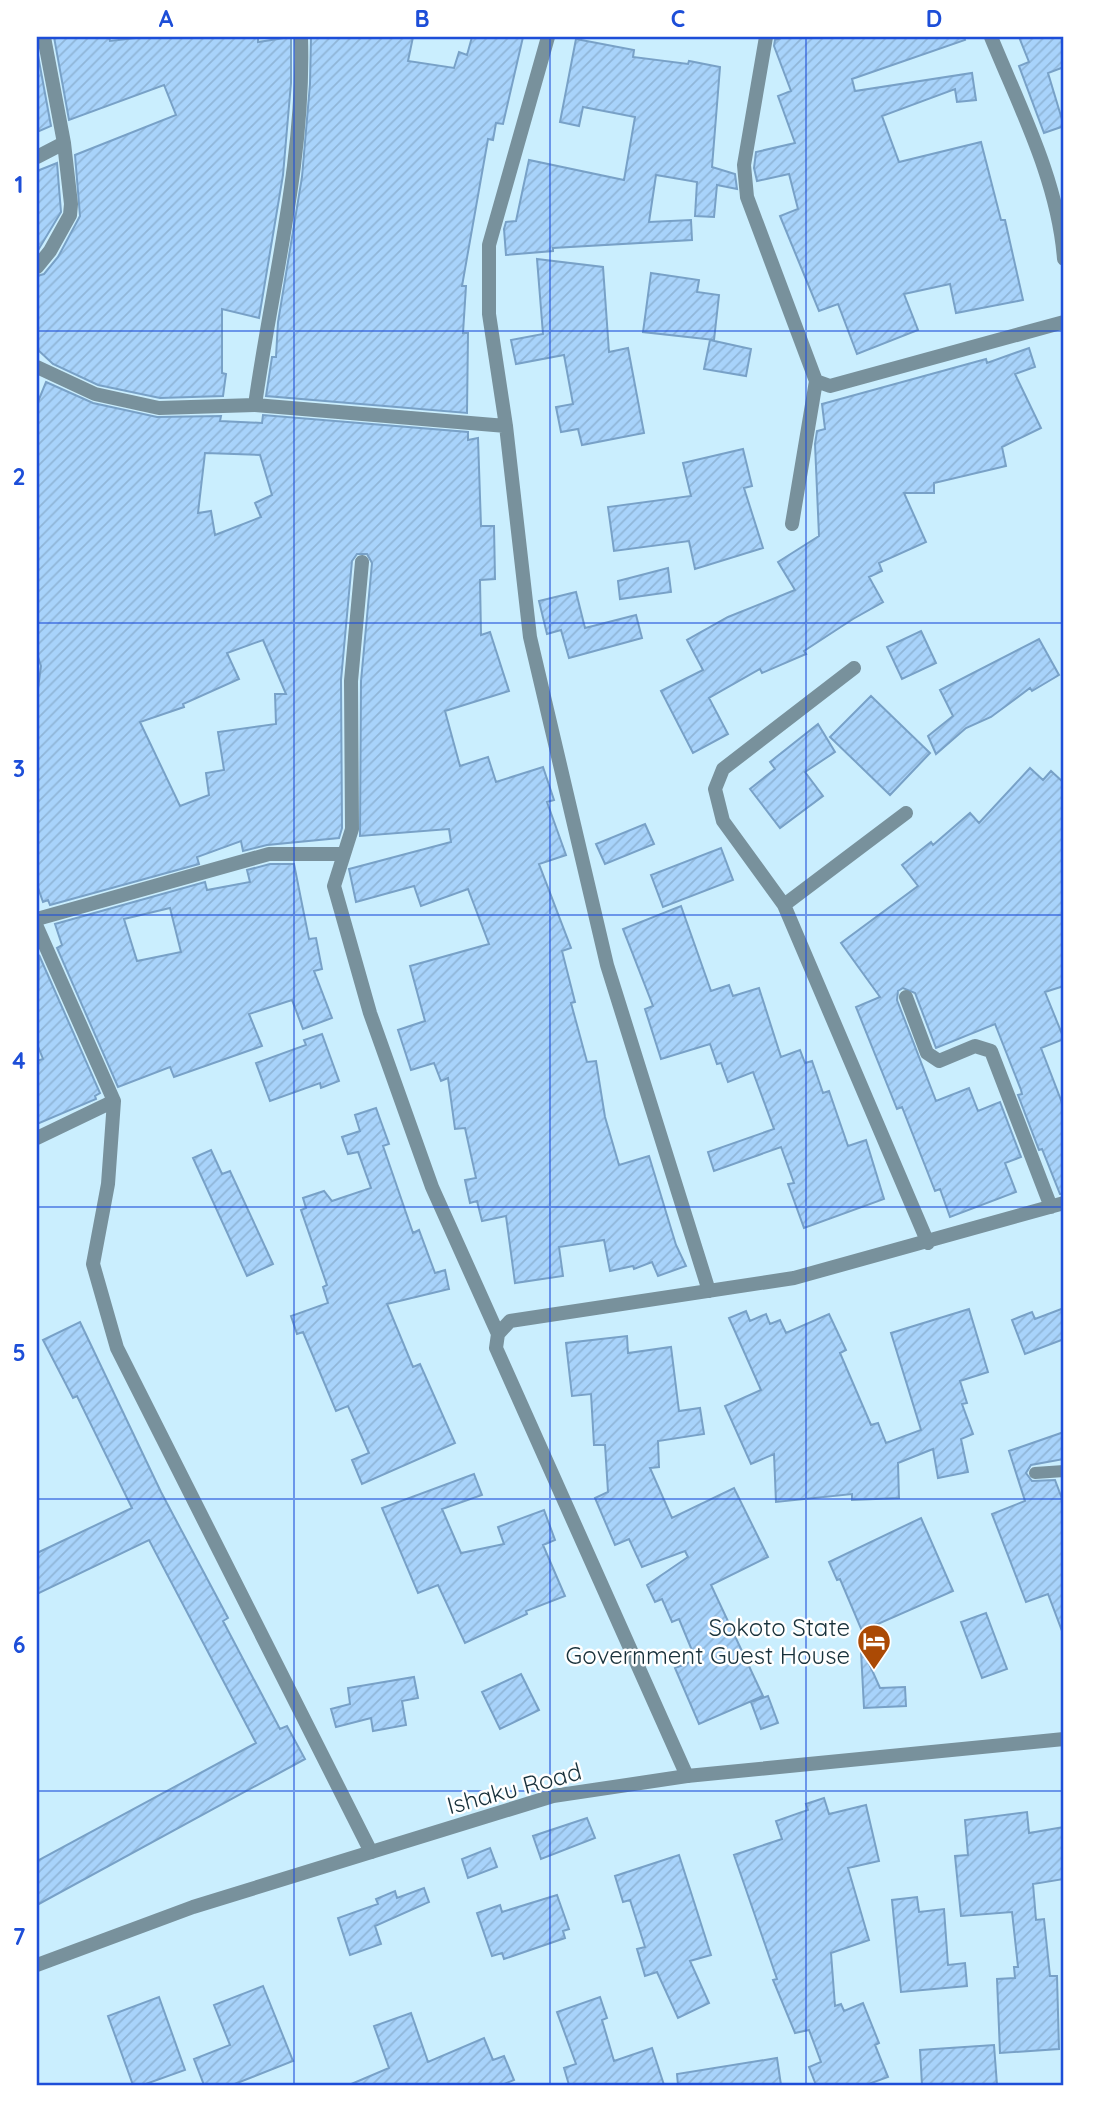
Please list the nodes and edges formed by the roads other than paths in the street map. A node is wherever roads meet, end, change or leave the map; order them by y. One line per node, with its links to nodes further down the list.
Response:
1 (44, 37): 6 (street)
2 (301, 37): 13 (street)
3 (548, 37): 14 (street)
4 (765, 37): 12 (street)
5 (991, 37): 8 (street)
6 (64, 143): 7 (street); 9 (street)
7 (37, 157)
8 (1064, 259)
9 (37, 267)
10 (1064, 322): 12 (street)
11 (37, 366): 13 (street)
12 (816, 381): 15 (street)
13 (255, 405): 14 (street)
14 (506, 426): 28 (street)
15 (792, 524)
16 (362, 562): 19 (street)
17 (854, 668): 20 (street)
18 (906, 813): 20 (street)
19 (343, 854): 21 (street); 29 (street)
20 (784, 905): 27 (street)
21 (37, 919)
22 (37, 927): 24 (street)
23 (906, 997): 26 (street)
24 (114, 1101): 25 (street); 34 (street)
25 (37, 1138)
26 (1058, 1205): 27 (street)
27 (928, 1243): 28 (street)
28 (709, 1291): 29 (street)
29 (498, 1334): 33 (street)
30 (1064, 1471): 31 (lane)
31 (1035, 1473)
32 (1064, 1739): 33 (street, Ishaku Road)
33 (687, 1776): 34 (street, Ishaku Road)
34 (371, 1852): 35 (street, Ishaku Road)
35 (37, 1965)

